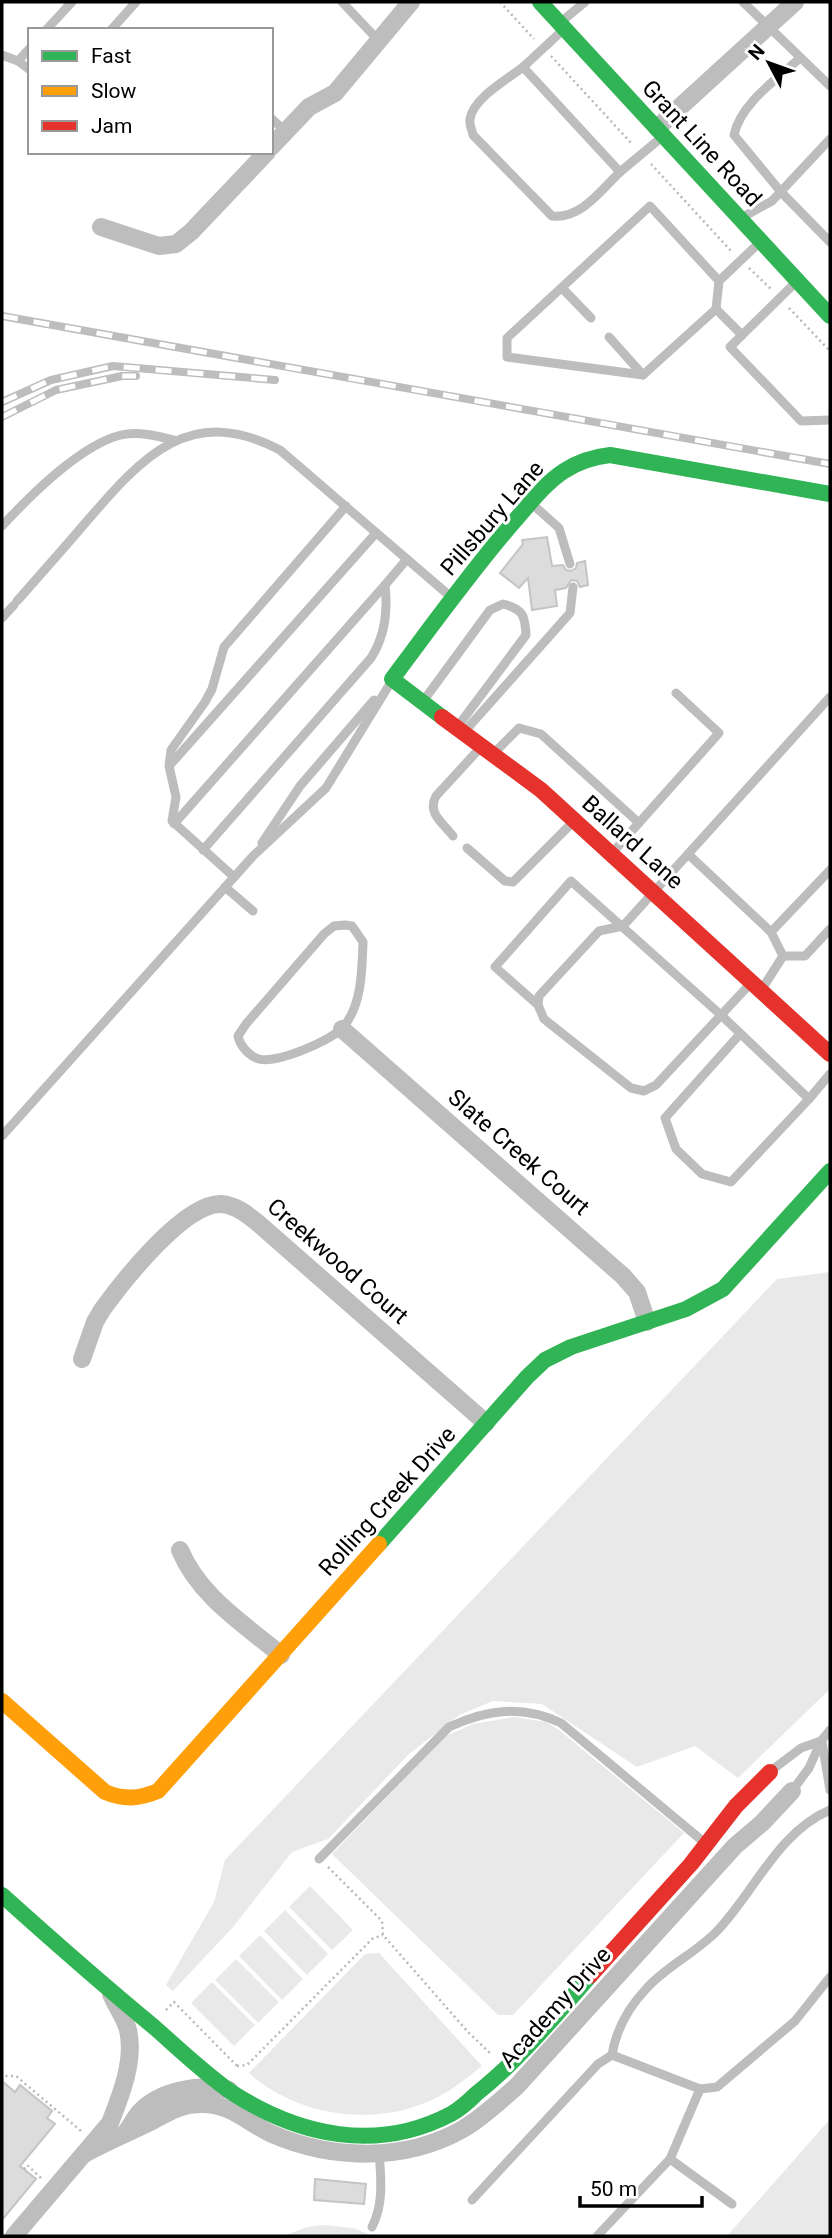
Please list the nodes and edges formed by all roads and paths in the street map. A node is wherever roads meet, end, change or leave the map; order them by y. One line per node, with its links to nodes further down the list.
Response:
1 (72, 2): 12 (lane)
2 (136, 2): 13 (lane)
3 (342, 2): 14 (lane)
4 (411, 2): 14 (street)
5 (500, 2): 15 (path)
6 (540, 2): 10 (street, Grant Line Road)
7 (584, 2): 10 (lane)
8 (743, 2): 11 (lane)
9 (796, 2): 11 (street)
10 (562, 26): 15 (lane); 25 (street, Grant Line Road)
11 (768, 27): 18 (lane); 25 (street)
12 (48, 28)
13 (113, 28)
14 (378, 40): 24 (street)
15 (543, 48): 20 (lane); 29 (path)
16 (28, 50): 19 (lane)
17 (2, 55): 19 (lane)
18 (800, 58): 22 (lane); 31 (lane)
19 (18, 61): 21 (lane)
20 (523, 67): 30 (lane); 30 (lane)
21 (28, 68)
22 (830, 86)
23 (273, 120): 24 (lane)
24 (286, 132): 27 (street)
25 (660, 132): 29 (lane); 32 (street, Grant Line Road)
26 (830, 139): 31 (lane)
27 (273, 145)
28 (265, 154): 33 (street)
29 (643, 155): 30 (lane); 36 (path)
30 (620, 172)
31 (781, 192): 32 (lane); 35 (lane)
32 (740, 218): 34 (street, Grant Line Road)
33 (101, 227)
34 (761, 241): 36 (lane); 38 (street, Grant Line Road)
35 (830, 243)
36 (741, 260): 37 (lane); 40 (path)
37 (719, 281): 39 (lane); 41 (lane)
38 (798, 281): 40 (lane); 42 (street, Grant Line Road)
39 (562, 288): 43 (lane); 47 (lane)
40 (780, 298): 44 (lane); 46 (path)
41 (716, 309): 44 (lane); 47 (lane)
42 (830, 316)
43 (592, 318)
44 (742, 335): 48 (lane)
45 (609, 337): 47 (lane)
46 (830, 351)
47 (643, 375)
48 (830, 420)
49 (174, 440): 52 (lane); 53 (lane); 60 (lane)
50 (830, 494): 51 (street, Pillsbury Lane)
51 (530, 502): 56 (lane); 59 (street, Pillsbury Lane)
52 (346, 506): 54 (lane); 67 (lane)
53 (2, 526)
54 (376, 533): 55 (lane); 67 (lane)
55 (407, 559): 57 (lane); 59 (lane)
56 (570, 564)
57 (385, 585): 70 (lane); 73 (lane)
58 (573, 587): 65 (lane)
59 (452, 598): 61 (street, Pillsbury Lane)
60 (2, 618)
61 (392, 679): 64 (street, Ballard Lane); 76 (lane); 76 (lane)
62 (676, 693): 69 (lane)
63 (830, 697): 75 (lane)
64 (422, 702): 65 (street, Ballard Lane); 65 (lane)
65 (461, 730): 66 (street, Ballard Lane)
66 (488, 750): 68 (street, Ballard Lane); 69 (lane); 71 (lane)
67 (169, 766): 70 (lane)
68 (574, 820): 72 (lane); 74 (street, Ballard Lane)
69 (639, 823): 74 (lane)
70 (174, 824): 73 (lane)
71 (453, 836)
72 (467, 848)
73 (203, 850): 78 (lane)
74 (612, 854): 80 (street, Ballard Lane)
75 (688, 854): 80 (lane); 84 (lane)
76 (253, 856): 78 (lane)
77 (830, 870): 84 (lane)
78 (234, 877): 79 (lane)
79 (225, 887): 81 (lane); 94 (lane)
80 (653, 891): 82 (lane); 86 (street, Ballard Lane)
81 (253, 911)
82 (623, 926): 87 (lane); 87 (lane); 88 (lane)
83 (830, 929): 85 (lane)
84 (771, 932): 85 (lane)
85 (783, 956): 86 (lane)
86 (757, 986): 88 (lane); 91 (street, Ballard Lane)
87 (538, 1005): 88 (lane)
88 (721, 1015): 90 (lane)
89 (342, 1029): 89 (lane); 96 (street, Slate Creek Court)
90 (740, 1034): 93 (lane); 93 (lane)
91 (830, 1054)
92 (830, 1074): 93 (lane)
93 (808, 1099)
94 (2, 1136)
95 (830, 1171): 96 (street, Rolling Creek Drive)
96 (647, 1322): 98 (street, Rolling Creek Drive)
97 (82, 1359): 98 (street, Creekwood Court)
98 (486, 1423): 100 (street, Rolling Creek Drive)
99 (180, 1550): 100 (street)
100 (281, 1655): 101 (street, Rolling Creek Drive)
101 (2, 1702)
102 (830, 1730): 103 (lane, Academy Drive)
103 (821, 1741): 104 (lane, Academy Drive); 105 (lane); 106 (lane, Academy Drive)
104 (770, 1772): 108 (street, Academy Drive)
105 (830, 1790)
106 (792, 1791): 110 (street, Academy Drive)
107 (830, 1810): 117 (lane)
108 (718, 1830): 109 (street, Academy Drive); 110 (lane)
109 (706, 1844): 111 (lane); 119 (street, Academy Drive)
110 (735, 1846): 126 (street, Academy Drive)
111 (319, 1859): 113 (path)
112 (2, 1895): 115 (street, Academy Drive)
113 (383, 1936): 118 (path); 119 (path)
114 (830, 1978): 122 (lane)
115 (109, 1990): 121 (street, Academy Drive); 123 (street, Academy Drive)
116 (159, 2017): 118 (path)
117 (612, 2055): 122 (lane); 131 (lane)
118 (237, 2066): 121 (path)
119 (507, 2070): 126 (street, Academy Drive)
120 (2, 2080): 127 (path)
121 (224, 2087): 124 (street); 126 (street, Academy Drive)
122 (701, 2089): 128 (lane)
123 (120, 2097): 124 (street); 127 (street, Academy Drive)
124 (140, 2111): 125 (street)
125 (125, 2134): 126 (street, Academy Drive); 127 (street, Academy Drive)
126 (379, 2145): 133 (lane)
127 (86, 2146): 134 (street, Academy Drive)
128 (670, 2160): 132 (lane); 135 (lane)
129 (24, 2169): 130 (path)
130 (48, 2184)
131 (472, 2200)
132 (732, 2204)
133 (372, 2227)
134 (14, 2236)
135 (597, 2236)

